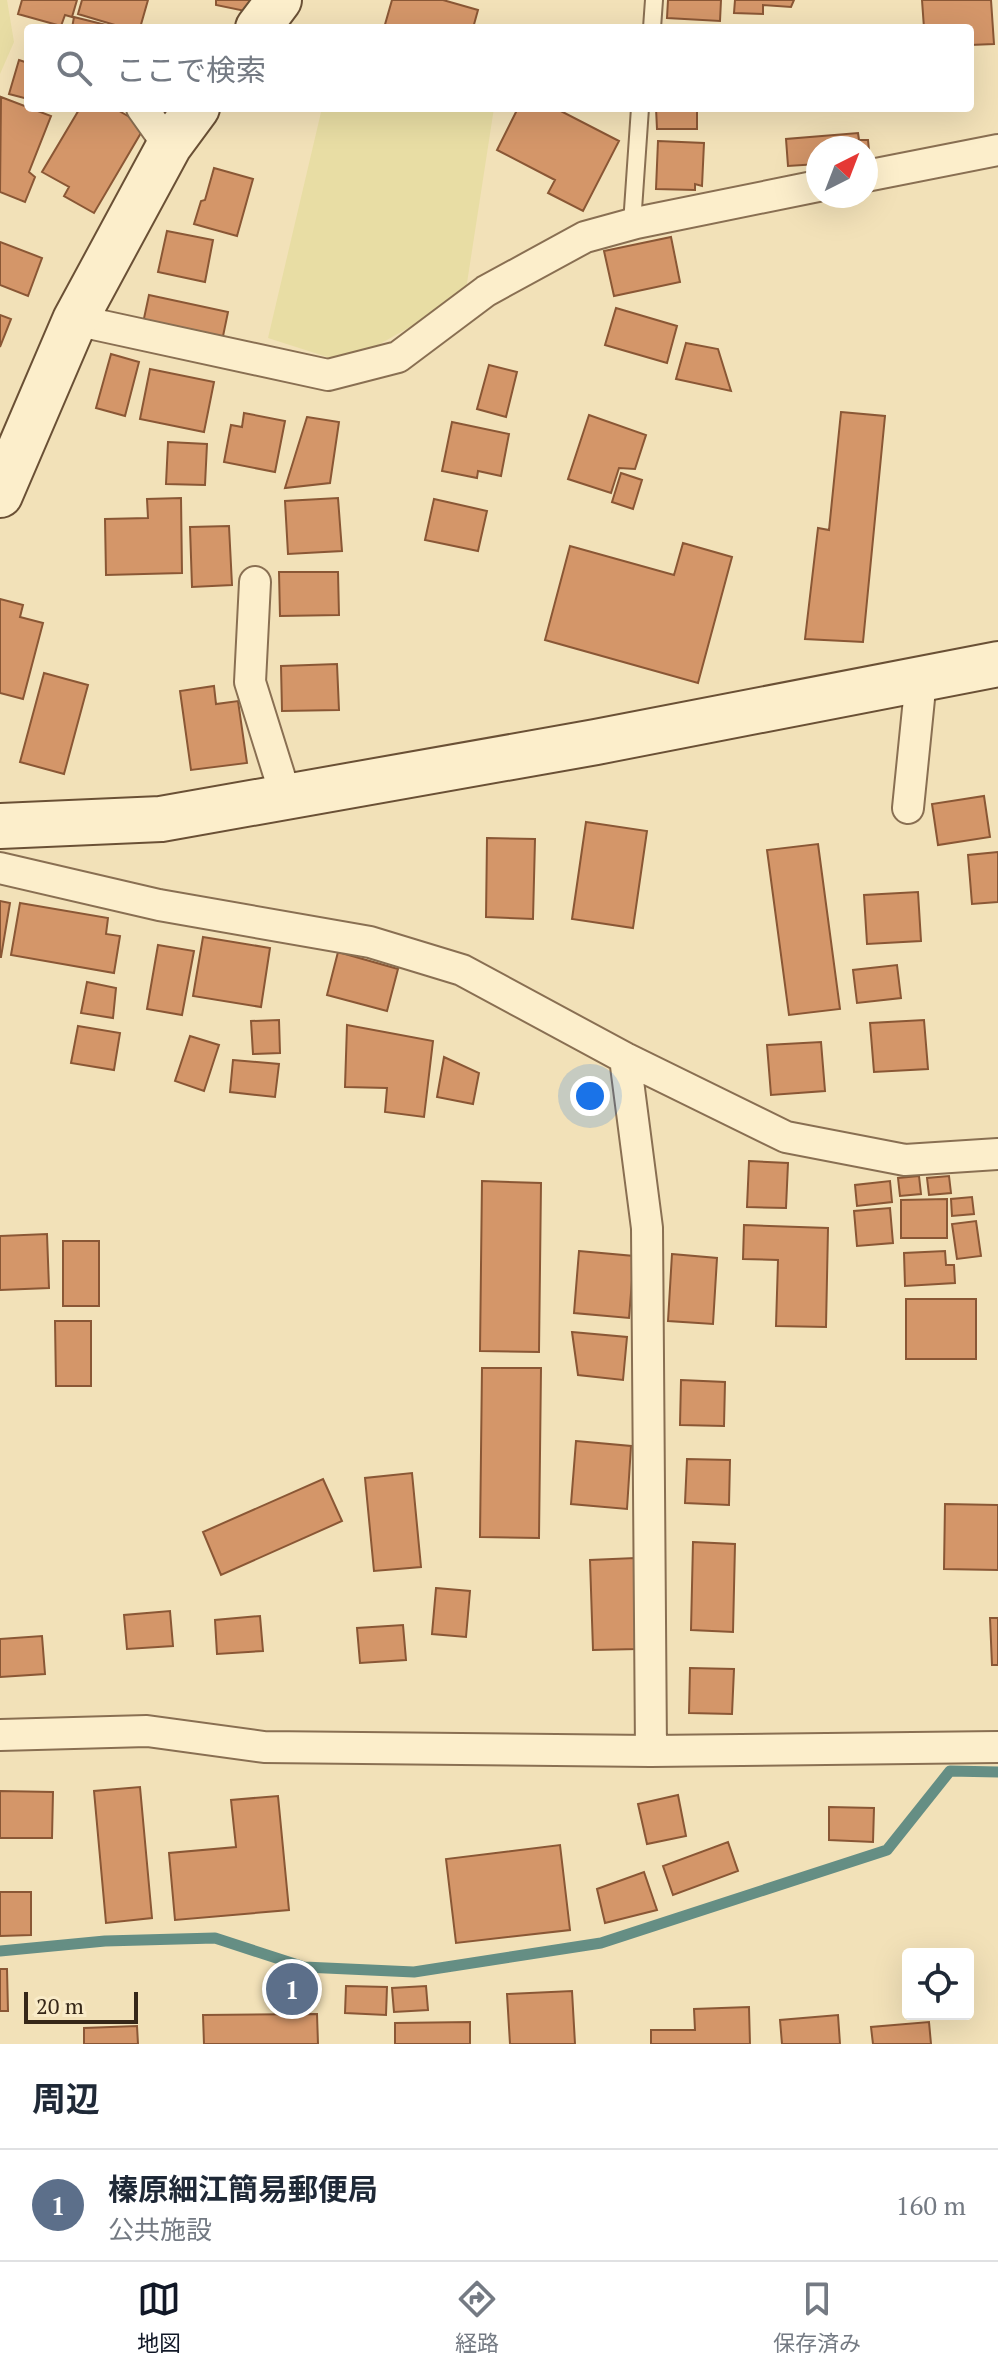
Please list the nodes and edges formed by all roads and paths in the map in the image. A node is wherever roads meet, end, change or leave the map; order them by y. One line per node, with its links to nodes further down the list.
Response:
1 (279, 0): 3 (street)
2 (654, 0): 4 (lane)
3 (261, 24)
4 (652, 24)
5 (145, 112): 8 (street)
6 (194, 112): 8 (street)
7 (640, 112): 12 (lane)
8 (169, 146): 13 (street)
9 (998, 150): 10 (street)
10 (878, 174)
11 (806, 188): 12 (street)
12 (632, 224): 13 (street)
13 (75, 320): 14 (street)
14 (0, 495)
15 (255, 582): 18 (street)
16 (998, 664): 17 (street)
17 (921, 679): 18 (street); 19 (street)
18 (286, 797): 20 (street)
19 (908, 808)
20 (0, 826)
21 (0, 868): 22 (street)
22 (625, 1058): 23 (street); 26 (street)
23 (998, 1154)
24 (0, 1735): 26 (street)
25 (998, 1747): 26 (street)
26 (651, 1751)

